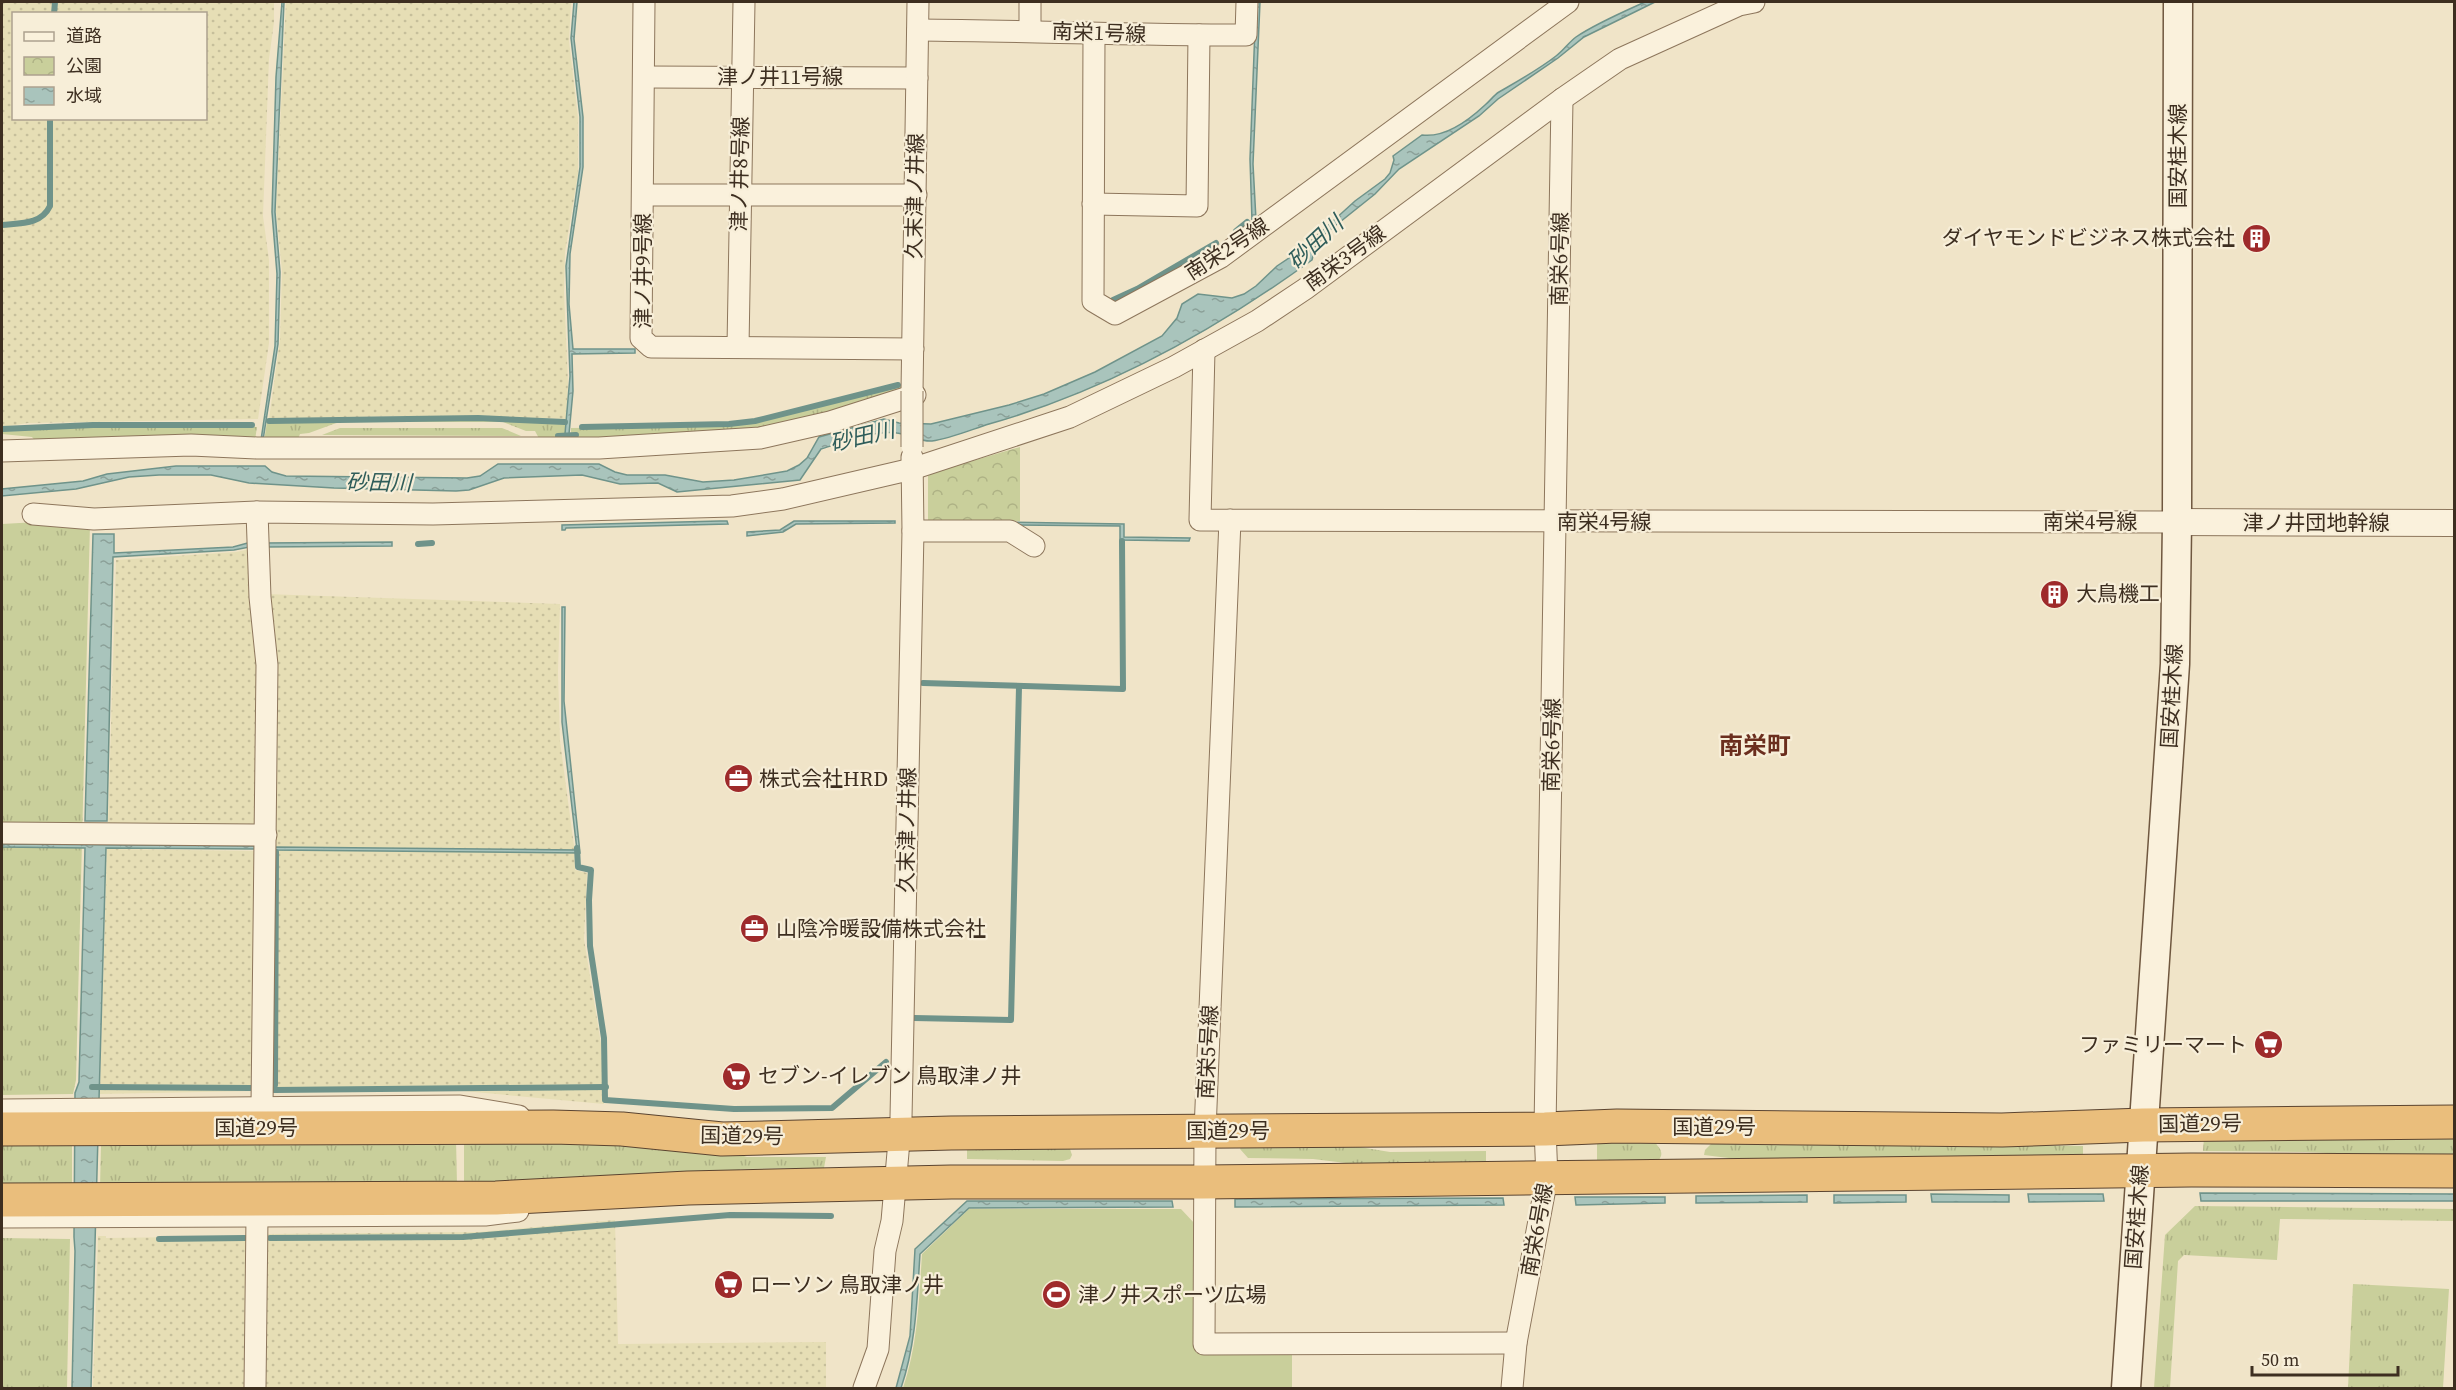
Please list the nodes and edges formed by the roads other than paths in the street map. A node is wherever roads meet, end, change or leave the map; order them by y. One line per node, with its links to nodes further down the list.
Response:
1 (644, 2): 14 (street, 津ノ井9号線)
2 (744, 2): 13 (street, 津ノ井8号線)
3 (918, 2): 9 (street, 久末津ノ井線)
4 (1030, 2): 10 (street)
5 (1247, 2): 12 (street, 南栄1号線)
6 (1568, 2): 20 (street, 南栄2号線)
7 (1754, 2): 16 (street, 南栄3号線)
8 (2178, 2): 31 (main road, 国安桂木線)
9 (918, 30): 10 (street, 南栄1号線); 15 (street, 久末津ノ井線)
10 (1030, 31): 11 (street, 南栄1号線)
11 (1094, 35): 12 (street, 南栄1号線); 20 (street, 南栄2号線)
12 (1199, 35): 20 (street)
13 (742, 76): 14 (street, 津ノ井11号線); 15 (street, 津ノ井11号線); 18 (street, 津ノ井8号線)
14 (644, 77): 17 (street, 津ノ井9号線)
15 (917, 78): 19 (street, 久末津ノ井線)
16 (1562, 99): 23 (street, 南栄3号線); 30 (street, 南栄6号線)
17 (643, 195): 18 (street); 21 (street, 津ノ井9号線)
18 (739, 195): 19 (street); 21 (street, 津ノ井8号線)
19 (916, 195): 22 (street, 久末津ノ井線)
20 (1093, 204)
21 (738, 348): 22 (street, 津ノ井9号線)
22 (913, 349): 24 (street, 久末津ノ井線)
23 (1204, 350): 26 (street, 南栄3号線); 29 (street, 南栄4号線)
24 (913, 393): 25 (street); 26 (street, 久末津ノ井線, bridge)
25 (2, 451)
26 (912, 469): 27 (street, 南栄3号線); 33 (street, 久末津ノ井線)
27 (257, 512): 28 (street, 南栄3号線); 36 (street)
28 (33, 514)
29 (1230, 520): 30 (street, 南栄4号線); 44 (street, 南栄5号線)
30 (1556, 522): 31 (street, 南栄4号線); 43 (street, 南栄6号線)
31 (2177, 522): 32 (street, 津ノ井団地幹線); 40 (main road, 国安桂木線)
32 (2454, 523)
33 (913, 531): 34 (street); 45 (street, 久末津ノ井線)
34 (1034, 546)
35 (2, 833): 36 (street)
36 (266, 835): 37 (street)
37 (262, 1106): 38 (street); 41 (street)
38 (2, 1110)
39 (2454, 1122): 40 (highway, 国道29号)
40 (2143, 1125): 43 (highway, 国道29号); 46 (main road, 国安桂木線)
41 (553, 1128): 42 (highway, 国道29号); 45 (highway, 国道29号)
42 (2, 1129)
43 (1545, 1129): 44 (highway, 国道29号); 48 (street, 南栄6号線)
44 (1205, 1131): 45 (highway, 国道29号); 49 (street, 南栄5号線)
45 (899, 1134): 50 (street, 久末津ノ井線)
46 (2140, 1170): 47 (highway); 48 (highway); 58 (main road, 国安桂木線)
47 (2454, 1171)
48 (1547, 1178): 49 (highway); 54 (street, 南栄6号線)
49 (1203, 1182): 50 (highway); 54 (street, 南栄5号線)
50 (895, 1184): 52 (highway); 56 (street, 久末津ノ井線)
51 (2, 1200): 52 (highway)
52 (248, 1207): 53 (street); 55 (street)
53 (2, 1217)
54 (1516, 1343): 57 (street, 南栄6号線)
55 (255, 1389)
56 (864, 1389)
57 (1512, 1389)
58 (2126, 1389)

